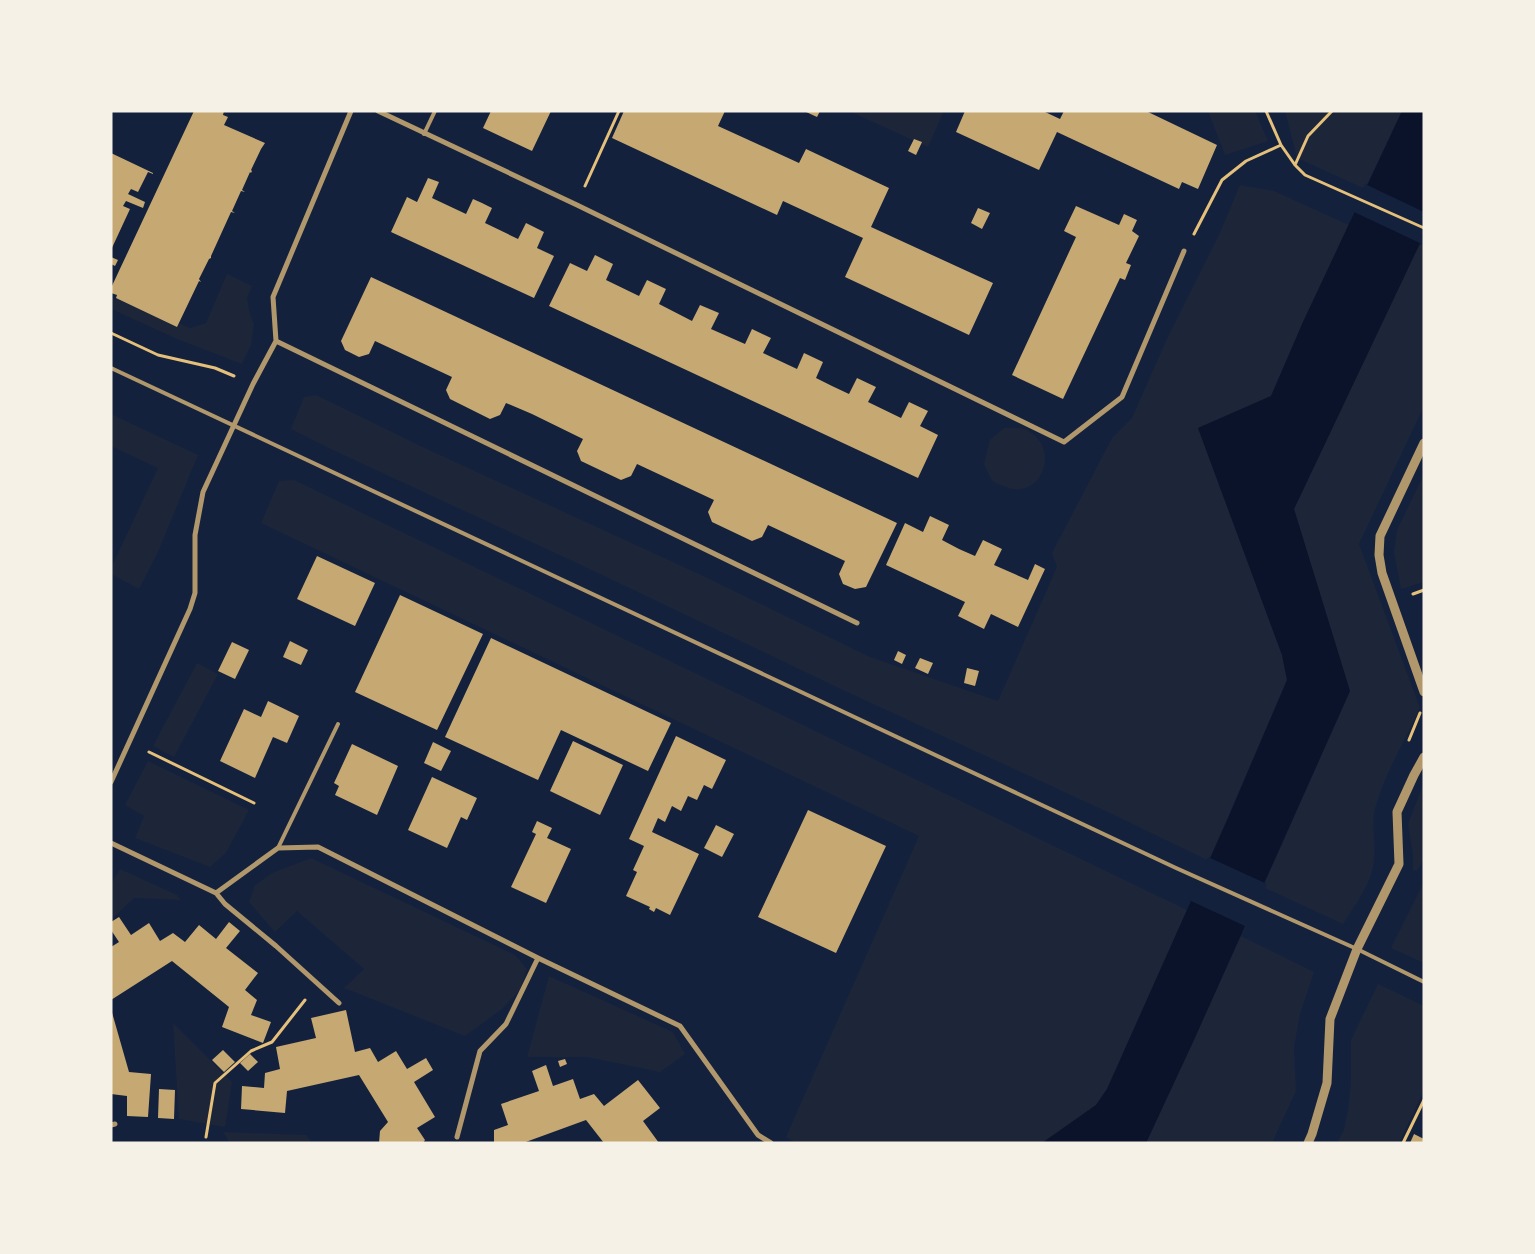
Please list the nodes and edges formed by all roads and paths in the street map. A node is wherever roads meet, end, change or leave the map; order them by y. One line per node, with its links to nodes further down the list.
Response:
1 (351, 111): 14 (street)
2 (378, 111): 7 (street)
3 (435, 111): 7 (lane)
4 (619, 111): 10 (path)
5 (1266, 111): 8 (path)
6 (1332, 111): 9 (path)
7 (424, 134): 10 (street)
8 (1281, 145): 9 (path); 12 (path)
9 (1295, 165): 11 (path)
10 (577, 205): 12 (street)
11 (1424, 228)
12 (1184, 252)
13 (111, 333): 16 (path)
14 (276, 341): 16 (street); 19 (street)
15 (111, 368): 17 (lane)
16 (254, 384): 17 (street)
17 (234, 425): 24 (street); 29 (lane)
18 (1424, 443): 20 (street)
19 (857, 623)
20 (1424, 692)
21 (338, 724): 27 (lane)
22 (142, 748): 25 (path)
23 (1424, 757): 29 (street)
24 (111, 782)
25 (254, 803)
26 (111, 842): 28 (street)
27 (278, 848): 28 (street); 30 (street)
28 (216, 892): 32 (street)
29 (1357, 949): 31 (lane); 38 (street)
30 (538, 958): 36 (street); 37 (street)
31 (1424, 982)
32 (318, 983): 33 (street); 35 (path)
33 (339, 1002)
34 (1424, 1100): 39 (path)
35 (206, 1137)
36 (457, 1137)
37 (771, 1143)
38 (1308, 1143)
39 (1403, 1143)

